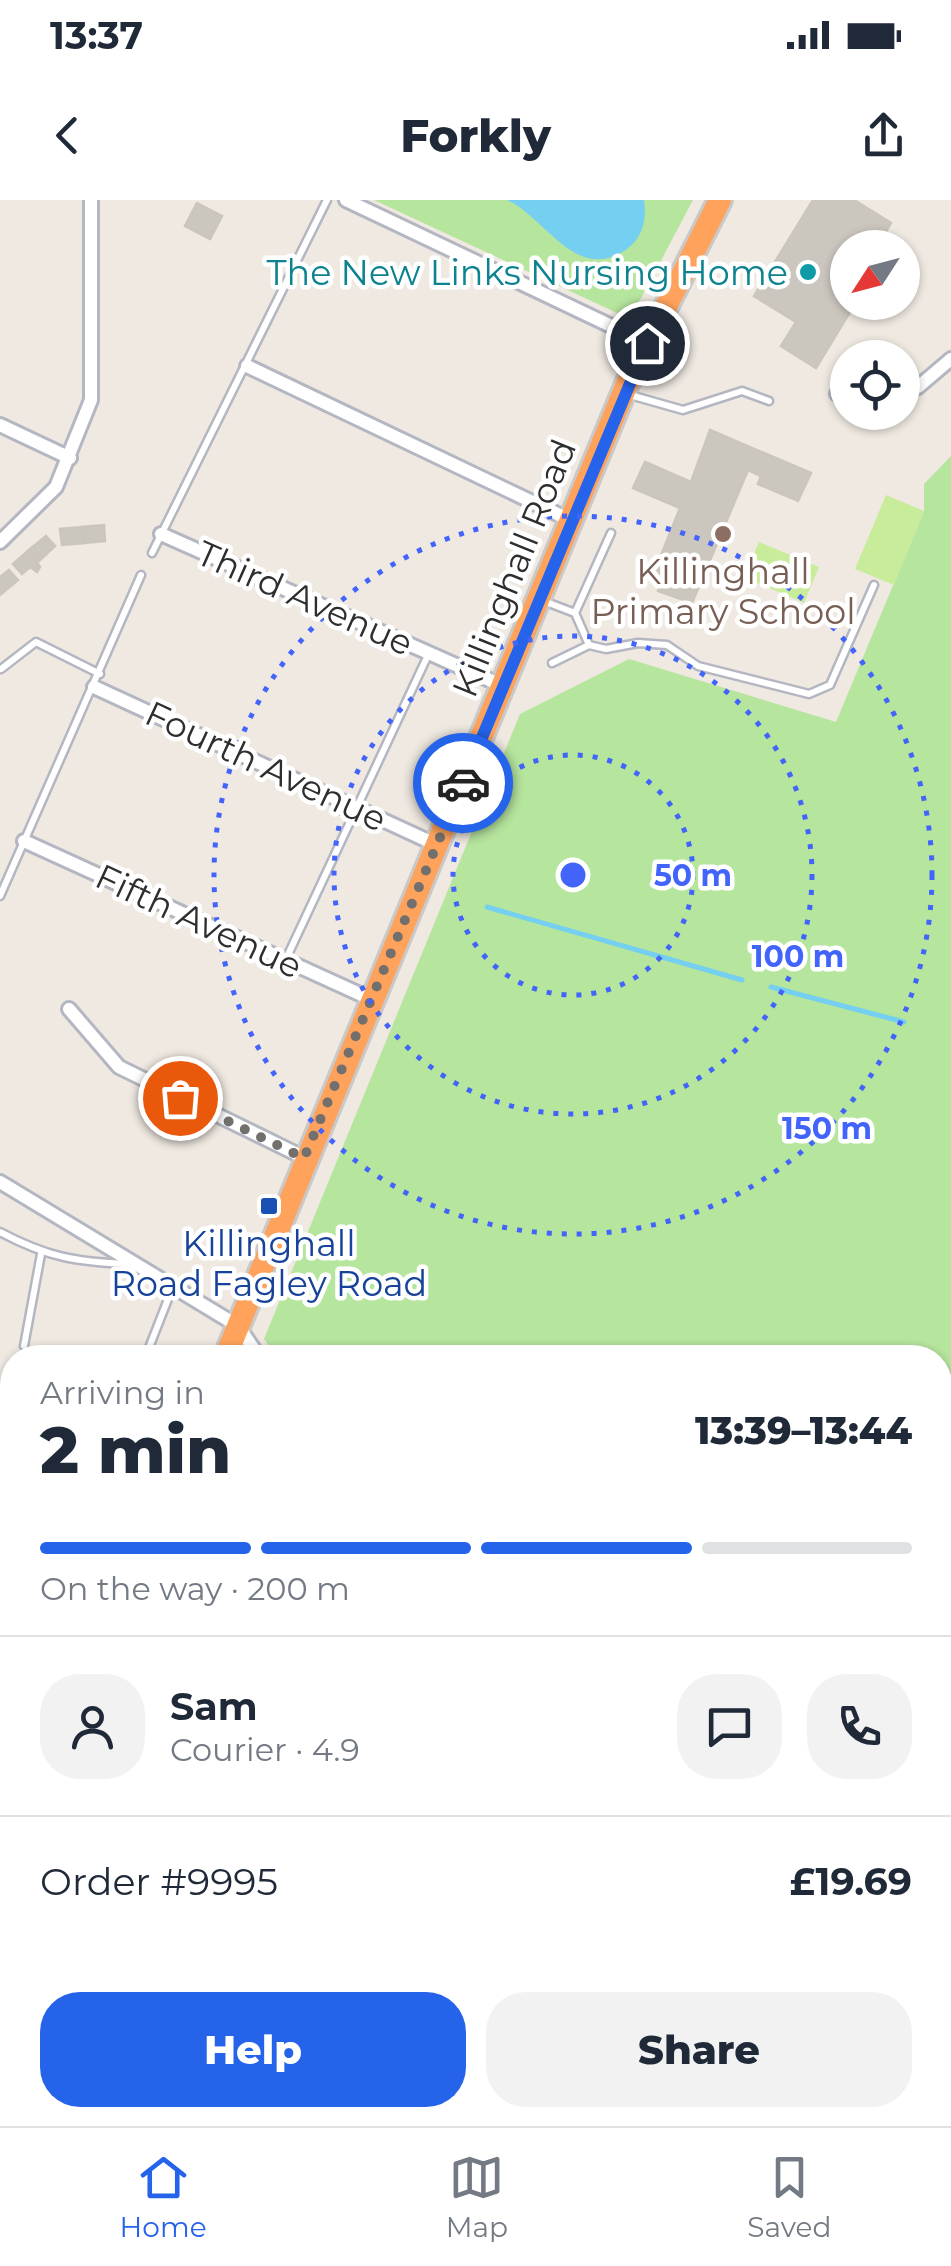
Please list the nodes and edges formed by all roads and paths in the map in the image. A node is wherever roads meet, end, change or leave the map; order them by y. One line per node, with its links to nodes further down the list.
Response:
1 (91, 200): 12 (street)
2 (327, 200): 7 (lane)
3 (346, 200): 5 (street)
4 (720, 200): 5 (highway, Killinghall Road)
5 (647, 343): 9 (highway, Killinghall Road)
6 (951, 359): 8 (street)
7 (246, 366): 13 (street); 15 (lane)
8 (920, 385)
9 (624, 392): 10 (lane); 13 (highway, Killinghall Road)
10 (769, 400)
11 (0, 425): 12 (street)
12 (70, 458): 16 (street)
13 (570, 520): 20 (highway, Killinghall Road)
14 (611, 533): 21 (lane)
15 (161, 534): 17 (lane); 23 (street, Third Avenue)
16 (0, 542)
17 (152, 552)
18 (141, 574): 26 (lane)
19 (874, 585): 22 (lane)
20 (538, 598): 21 (lane); 27 (highway, Killinghall Road)
21 (575, 613): 22 (lane)
22 (589, 645): 24 (lane)
23 (429, 653): 27 (street, Third Avenue); 28 (lane)
24 (552, 663)
25 (1, 669): 26 (lane)
26 (97, 680): 28 (street, Fourth Avenue); 29 (lane)
27 (503, 686): 30 (highway, Killinghall Road)
28 (356, 808): 30 (street, Fourth Avenue); 32 (lane)
29 (24, 841): 31 (lane); 32 (street, Fifth Avenue)
30 (438, 845): 33 (highway, Killinghall Road)
31 (0, 896)
32 (285, 960): 33 (street, Fifth Avenue)
33 (374, 1001): 35 (highway, Killinghall Road)
34 (69, 1008): 35 (street)
35 (304, 1158): 41 (highway, Killinghall Road)
36 (0, 1182): 39 (street)
37 (0, 1232): 38 (lane)
38 (41, 1254): 39 (lane); 42 (lane)
39 (135, 1264): 40 (street)
40 (172, 1287): 41 (street); 43 (lane)
41 (238, 1326): 44 (highway, Killinghall Road); 45 (street)
42 (24, 1345)
43 (150, 1345)
44 (230, 1345)
45 (251, 1345)

